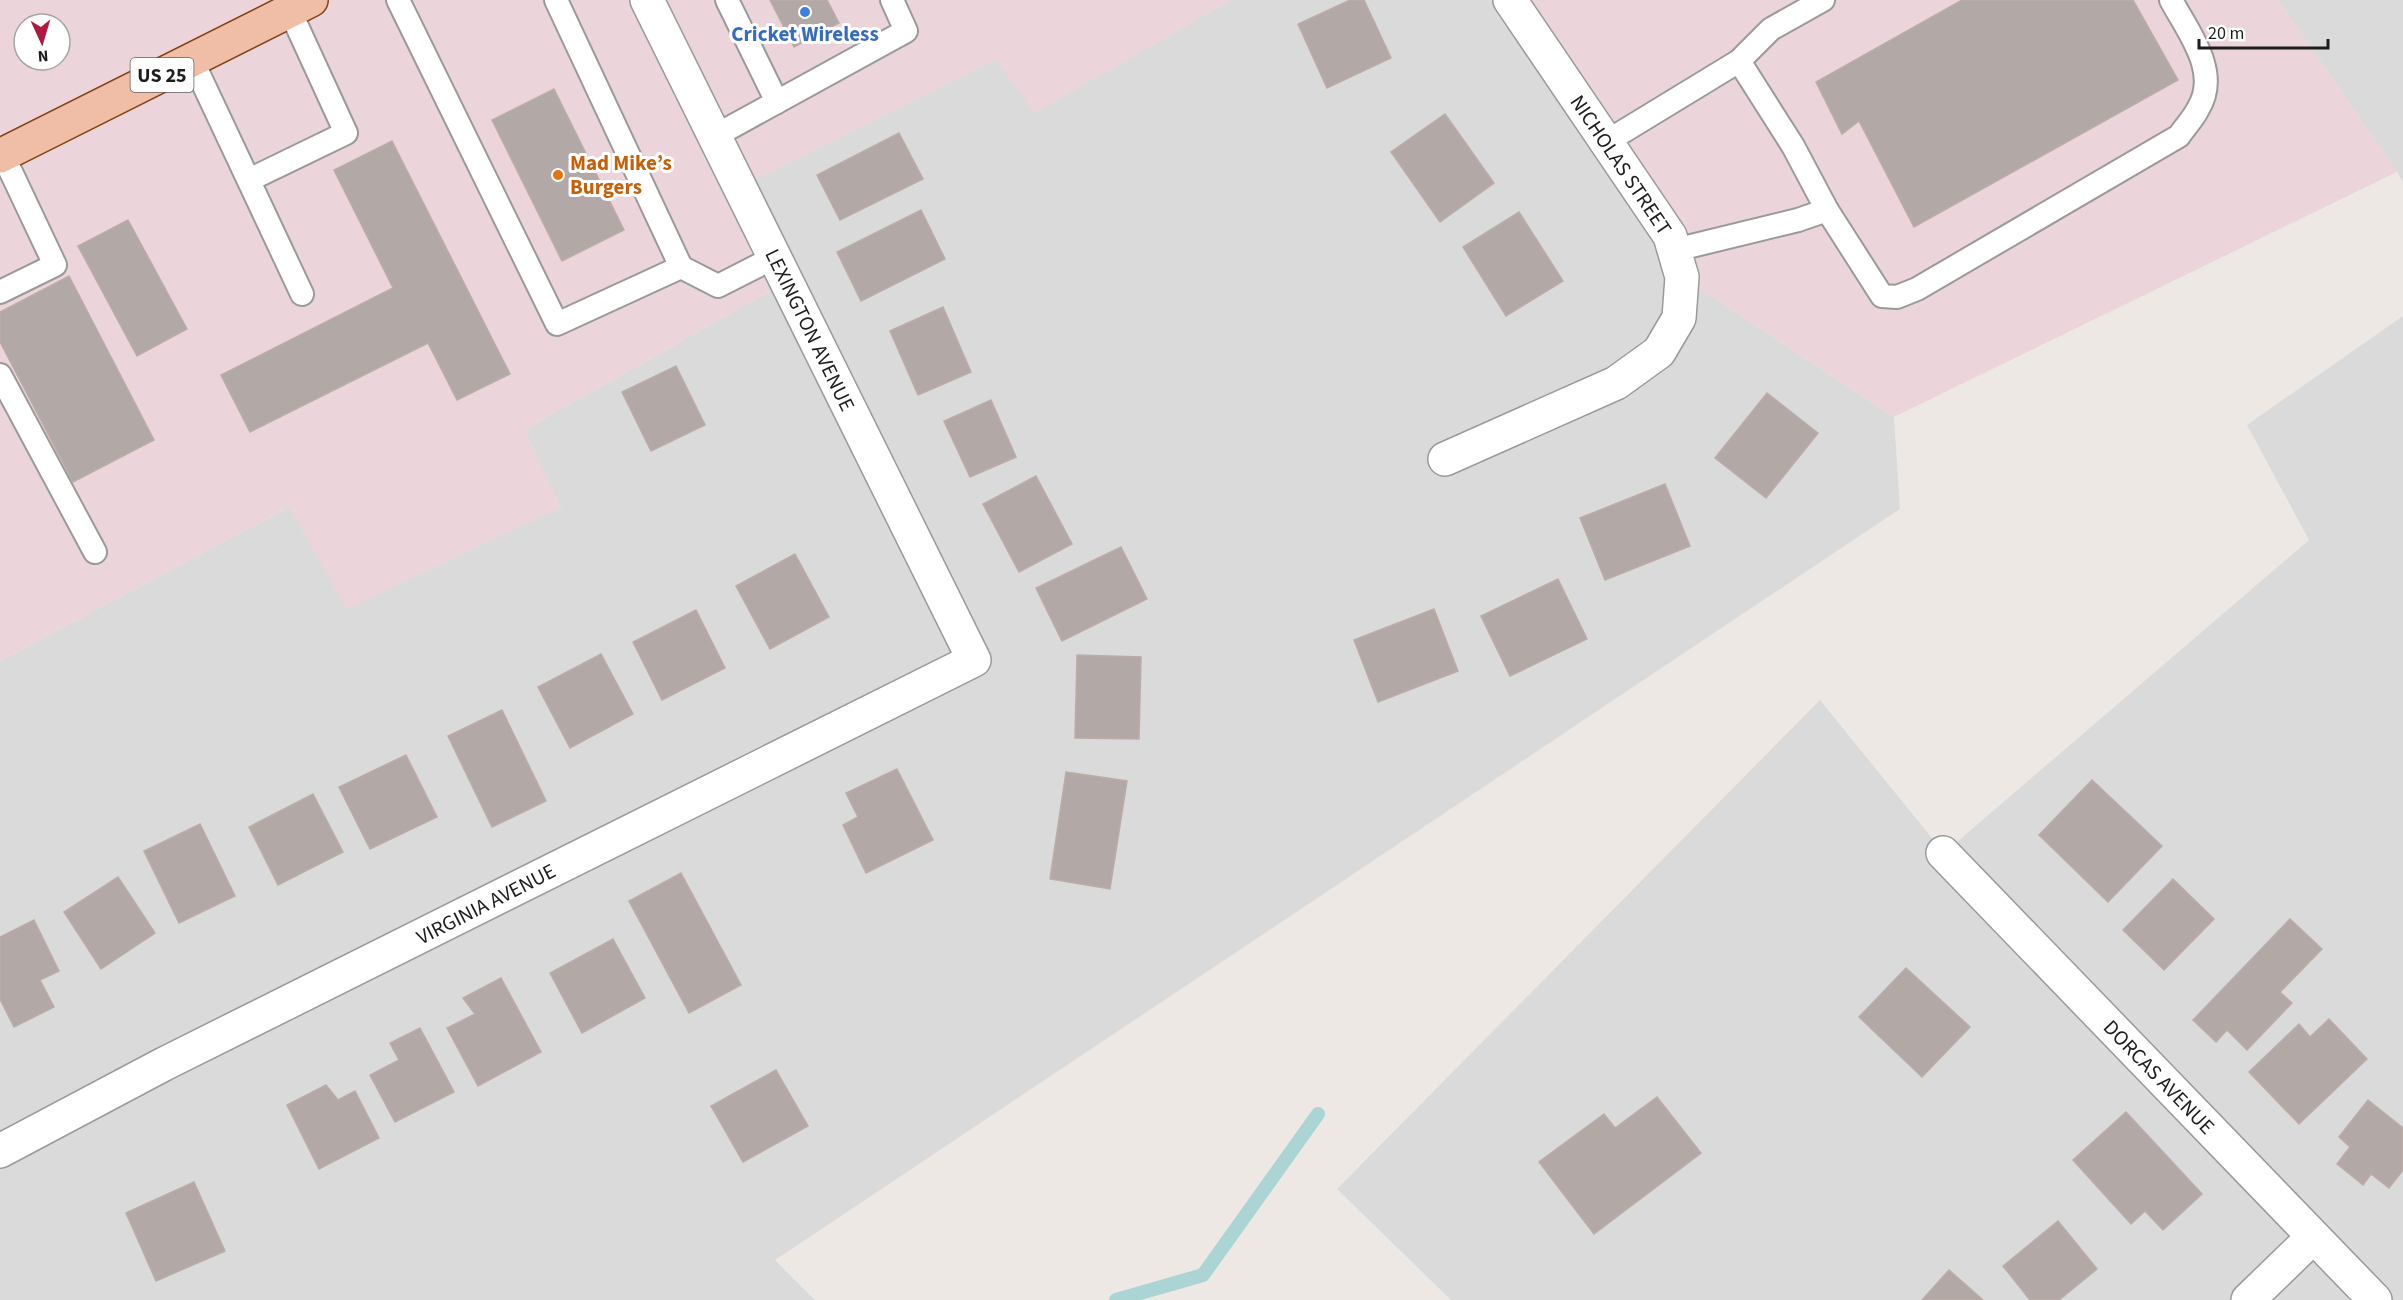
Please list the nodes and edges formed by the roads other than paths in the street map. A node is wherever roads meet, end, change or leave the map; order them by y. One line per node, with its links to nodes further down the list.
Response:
1 (398, 0): 20 (lane)
2 (556, 0): 20 (lane)
3 (647, 0): 13 (street, LEXINGTON AVENUE)
4 (727, 0): 12 (lane)
5 (892, 0): 12 (lane)
6 (1822, 0): 11 (lane)
7 (2171, 0): 17 (lane)
8 (1516, 2): 14 (street, NICHOLAS STREET)
9 (301, 5): 10 (main road, US 25); 16 (lane)
10 (192, 60): 15 (main road, US 25); 16 (lane)
11 (1739, 61): 14 (lane); 17 (lane)
12 (777, 102): 13 (lane)
13 (715, 136): 19 (street, LEXINGTON AVENUE)
14 (1606, 142): 18 (street, NICHOLAS STREET)
15 (1, 155): 21 (lane)
16 (249, 180): 22 (lane)
17 (1827, 210): 18 (lane)
18 (1675, 250): 24 (street, NICHOLAS STREET)
19 (775, 257): 20 (lane); 26 (street, LEXINGTON AVENUE)
20 (681, 267)
21 (0, 292)
22 (302, 294)
23 (0, 375): 25 (lane)
24 (1444, 459)
25 (94, 552)
26 (974, 660): 28 (street, VIRGINIA AVENUE)
27 (1943, 853): 29 (street, DORCAS AVENUE)
28 (0, 1151)
29 (2313, 1237): 30 (street); 31 (street, DORCAS AVENUE)
30 (2248, 1300)
31 (2375, 1300)

